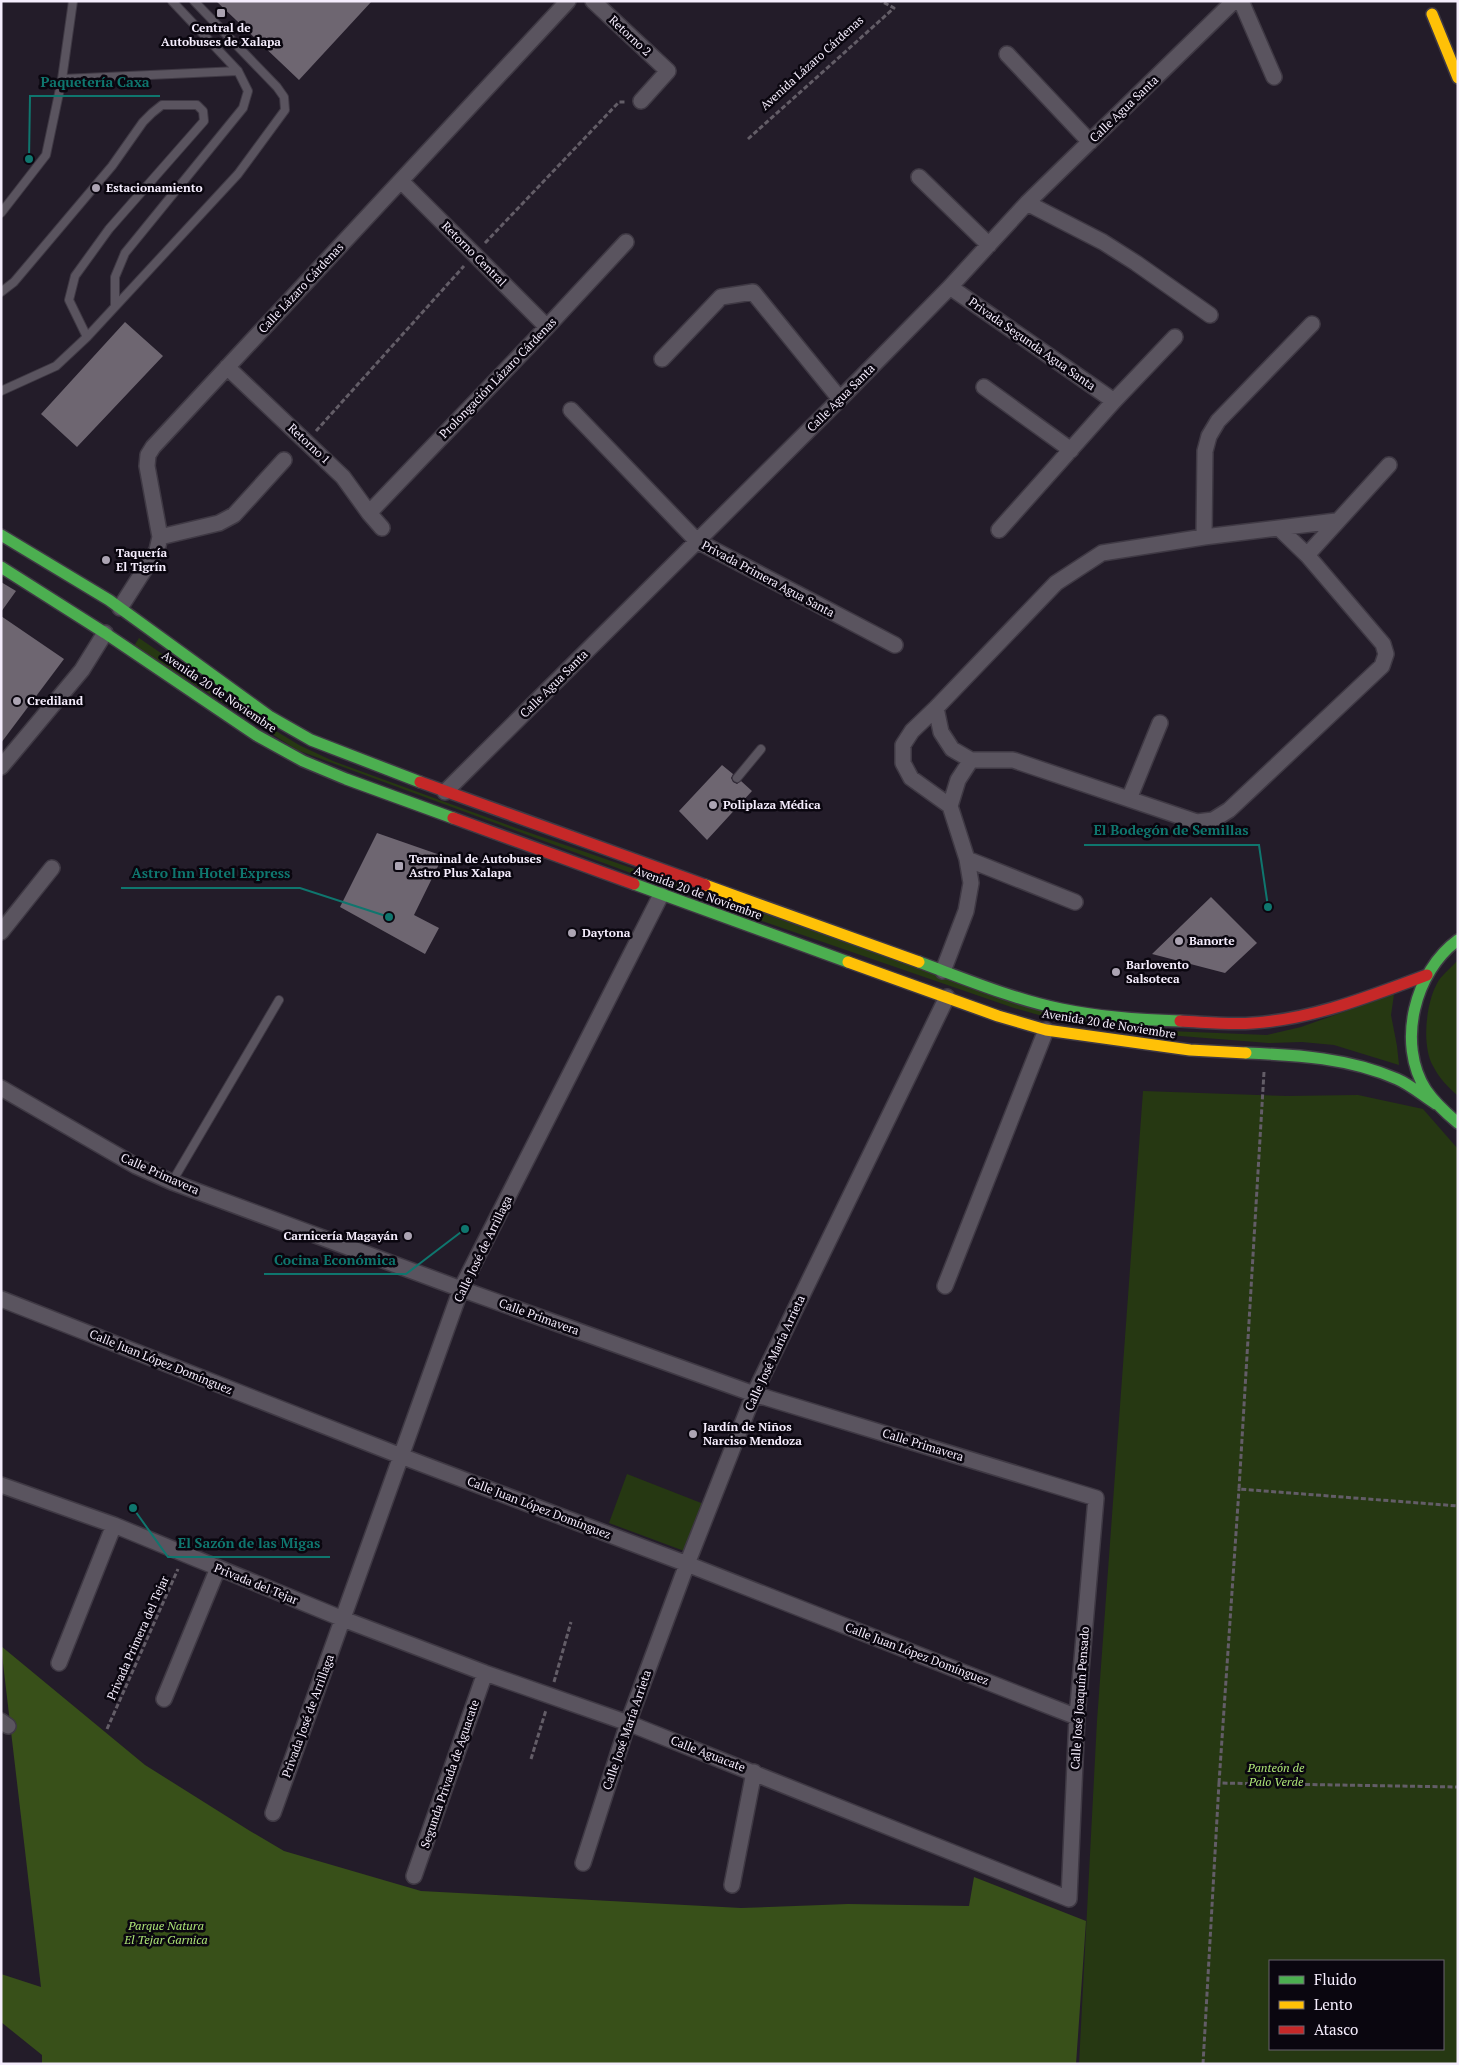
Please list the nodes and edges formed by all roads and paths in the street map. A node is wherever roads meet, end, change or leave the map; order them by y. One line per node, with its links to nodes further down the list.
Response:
1 (73, 1): 16 (lane)
2 (172, 1): 13 (lane)
3 (194, 1): 28 (lane)
4 (568, 1): 21 (street, Calle Lázaro Cárdenas)
5 (593, 1): 17 (street, Retorno 2)
6 (881, 1): 18 (path, Avenida Lázaro Cárdenas)
7 (1234, 1): 19 (street, Calle Agua Santa)
8 (1241, 1): 14 (street)
9 (1425, 1): 10 (main road)
10 (1432, 14): 12 (main road); 15 (main road)
11 (1007, 54): 19 (street)
12 (1458, 54)
13 (238, 71): 16 (lane); 28 (lane)
14 (1274, 77)
15 (1458, 78)
16 (62, 79): 23 (lane)
17 (641, 101)
18 (748, 139)
19 (1090, 142): 22 (street, Calle Agua Santa)
20 (919, 177): 25 (street)
21 (401, 181): 31 (street, Retorno Central); 35 (street, Calle Lázaro Cárdenas)
22 (1027, 203): 25 (street, Calle Agua Santa); 29 (street)
23 (1, 213)
24 (626, 242): 31 (street, Prolongación Lázaro Cárdenas)
25 (989, 245): 26 (street, Calle Agua Santa)
26 (950, 287): 38 (street, Calle Agua Santa); 39 (street, Privada Segunda Agua Santa)
27 (1, 292): 32 (lane)
28 (115, 305): 32 (lane)
29 (1210, 315)
30 (1312, 324): 51 (street)
31 (547, 327): 44 (street, Prolongación Lázaro Cárdenas)
32 (87, 336): 37 (lane)
33 (1176, 337): 39 (street)
34 (662, 359): 38 (street)
35 (226, 367): 44 (street, Retorno 1); 50 (street, Calle Lázaro Cárdenas)
36 (984, 387): 41 (street)
37 (1, 391)
38 (840, 399): 52 (street, Calle Agua Santa)
39 (1114, 402): 41 (street)
40 (571, 410): 52 (street, Privada Primera Agua Santa)
41 (1071, 450): 48 (street)
42 (284, 460): 50 (street)
43 (1389, 465): 45 (street)
44 (368, 513): 46 (street, Retorno 1)
45 (1336, 521): 47 (street); 53 (street)
46 (382, 528)
47 (1280, 529): 51 (street); 53 (street)
48 (999, 530)
49 (1, 535): 55 (main road, Avenida 20 de Noviembre)
50 (160, 537): 55 (street)
51 (1204, 537): 57 (street)
52 (697, 542): 56 (street, Privada Primera Agua Santa); 63 (street, Calle Agua Santa)
53 (1307, 554): 64 (street)
54 (1, 567): 55 (main road, Avenida 20 de Noviembre)
55 (113, 620): 61 (street); 63 (main road, Avenida 20 de Noviembre); 68 (main road, Avenida 20 de Noviembre)
56 (895, 645)
57 (936, 708): 60 (street); 65 (street)
58 (1160, 723): 64 (street)
59 (761, 749): 62 (lane)
60 (971, 760): 64 (street); 65 (street)
61 (1, 767)
62 (737, 778)
63 (445, 792): 72 (main road, Avenida 20 de Noviembre)
64 (1129, 799)
65 (950, 806): 66 (street)
66 (967, 859): 69 (street); 72 (street)
67 (52, 868): 70 (street)
68 (661, 894): 74 (main road, Avenida 20 de Noviembre); 83 (street, Calle José de Arrillaga)
69 (1075, 902)
70 (1, 932)
71 (1458, 940): 73 (main road)
72 (943, 971): 73 (main road, Avenida 20 de Noviembre)
73 (1427, 975): 79 (main road)
74 (947, 997): 76 (main road, Avenida 20 de Noviembre); 85 (street, Calle José María Arrieta)
75 (279, 1000): 81 (lane)
76 (1046, 1030): 77 (main road, Avenida 20 de Noviembre); 82 (street)
77 (1266, 1054): 79 (main road, Avenida 20 de Noviembre); 88 (path)
78 (1, 1088): 81 (street, Calle Primavera)
79 (1436, 1104): 80 (main road)
80 (1458, 1123)
81 (172, 1182): 83 (street, Calle Primavera)
82 (946, 1286)
83 (461, 1290): 85 (street, Calle Primavera); 86 (street, Calle José de Arrillaga)
84 (1, 1299): 86 (street, Calle Juan López Domínguez)
85 (754, 1394): 89 (street, Calle Primavera); 93 (street, Calle José María Arrieta)
86 (401, 1456): 93 (street, Calle Juan López Domínguez); 95 (street, Calle José de Arrillaga)
87 (1, 1484): 91 (street, Privada del Tejar)
88 (1239, 1489): 90 (path); 103 (path)
89 (1096, 1498): 99 (street, Calle José Joaquín Pensado)
90 (1458, 1506)
91 (114, 1525): 92 (street, Privada del Tejar); 96 (street)
92 (185, 1554): 94 (street, Privada del Tejar); 101 (path, Privada Primera del Tejar)
93 (687, 1564): 99 (street, Calle Juan López Domínguez); 100 (street, Calle José María Arrieta)
94 (218, 1568): 95 (street, Privada del Tejar); 98 (street)
95 (343, 1619): 97 (street, Calle Aguacate); 105 (street, Privada José de Arrillaga)
96 (59, 1663)
97 (485, 1673): 100 (street, Calle Aguacate); 107 (street, Segunda Privada de Aguacate)
98 (164, 1699)
99 (1077, 1717): 109 (street, Calle José Joaquín Pensado)
100 (628, 1723): 102 (street, Calle Aguacate); 106 (street, Calle José María Arrieta)
101 (107, 1730)
102 (754, 1772): 108 (street); 109 (street, Calle Aguacate)
103 (1219, 1782): 104 (path); 110 (path)
104 (1458, 1787)
105 (273, 1813)
106 (583, 1863)
107 (414, 1876)
108 (732, 1885)
109 (1069, 1899)
110 (1203, 2064)

